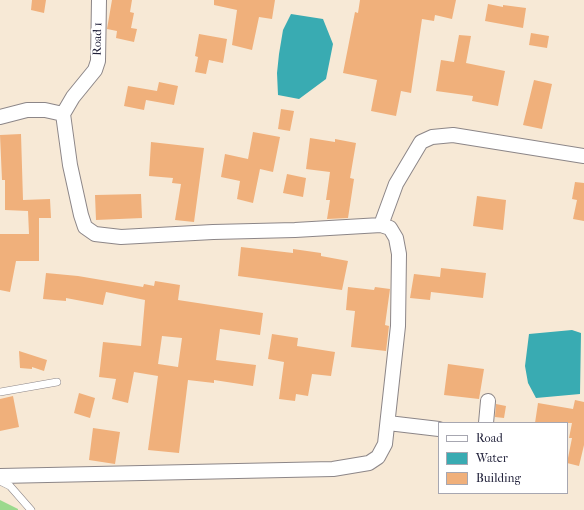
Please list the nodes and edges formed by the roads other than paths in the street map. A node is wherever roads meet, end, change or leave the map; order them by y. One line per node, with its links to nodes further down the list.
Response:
1 (99, 0): 2 (street, Road 1)
2 (64, 114): 3 (street); 5 (street)
3 (0, 117)
4 (584, 156): 5 (street)
5 (381, 225): 10 (street)
6 (57, 382): 7 (lane)
7 (0, 392)
8 (488, 402): 9 (street)
9 (486, 422)
10 (388, 423): 11 (street); 12 (street)
11 (438, 429)
12 (0, 476)
13 (0, 481): 14 (lane)
14 (31, 510)

